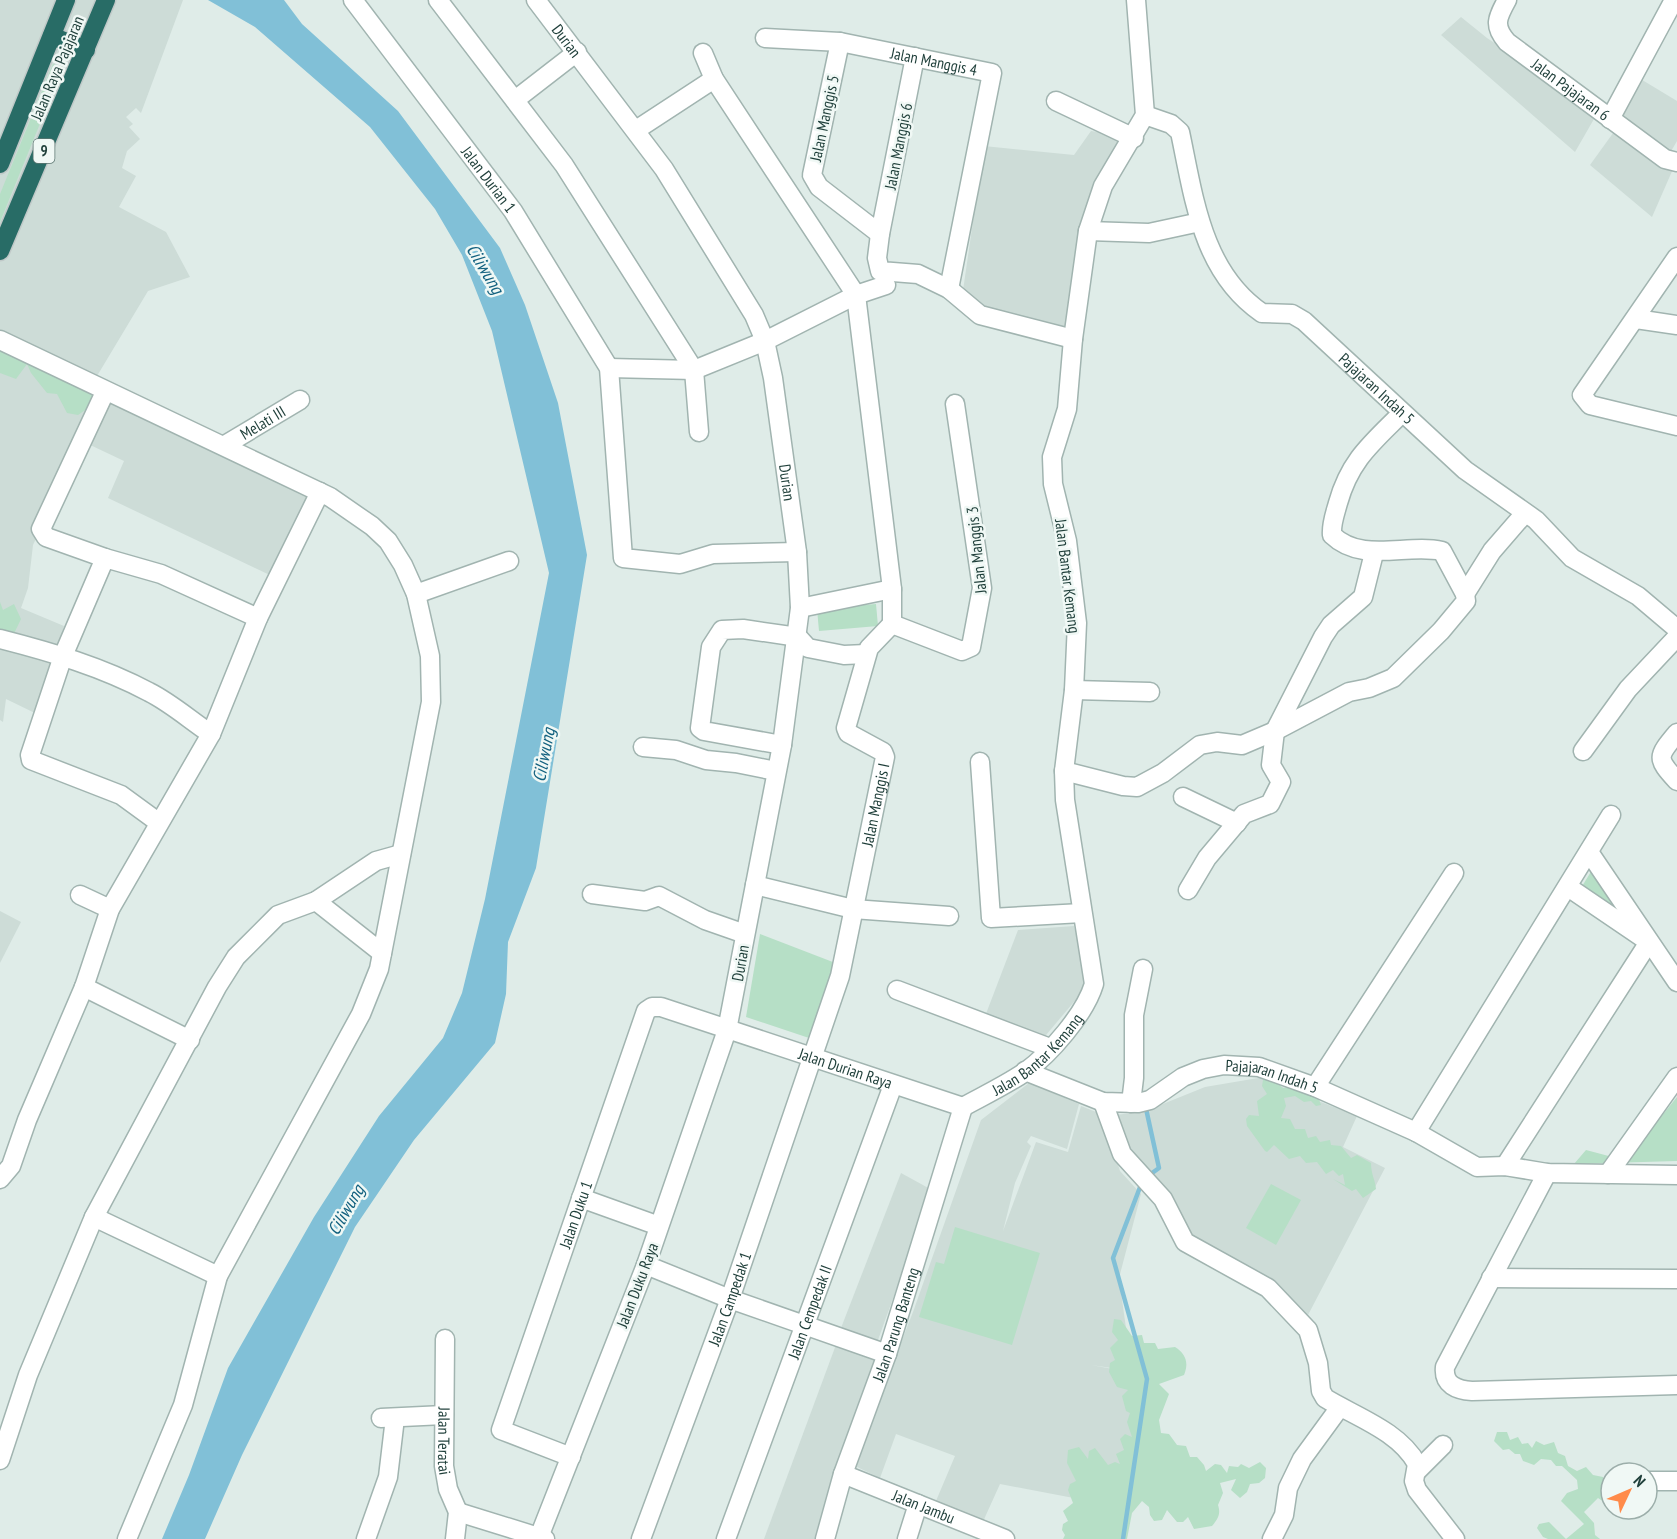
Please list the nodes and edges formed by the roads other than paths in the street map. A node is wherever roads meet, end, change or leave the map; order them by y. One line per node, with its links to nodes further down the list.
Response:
1 (66, 0): 9 (highway, Jalan Raya Pajajaran / 9)
2 (106, 0): 12 (highway, Jalan Raya Pajajaran / 9)
3 (353, 0): 37 (street, Jalan Durian 1)
4 (438, 0): 17 (street)
5 (536, 0): 13 (street, Durian)
6 (1136, 0): 20 (street)
7 (1507, 0): 19 (street, Jalan Pajajaran 6)
8 (1674, 0): 19 (street)
9 (52, 36): 12 (highway); 23 (highway, Jalan Raya Pajajaran / 9)
10 (765, 38): 11 (street, Jalan Manggis 4)
11 (840, 42): 15 (street, Jalan Manggis 4); 26 (street, Jalan Manggis 5)
12 (86, 50): 27 (highway, Jalan Raya Pajajaran / 9)
13 (577, 52): 17 (street); 21 (street, Durian)
14 (702, 53): 16 (street)
15 (915, 57): 26 (street, Jalan Manggis 6); 30 (street, Jalan Manggis 4)
16 (714, 79): 21 (street); 31 (street)
17 (515, 100): 38 (street)
18 (1056, 101): 20 (street)
19 (1610, 119): 22 (street, Jalan Pajajaran 6)
20 (1140, 125): 24 (street, Pajajaran Indah 5); 25 (street, Jalan Bantar Kemang)
21 (636, 130): 36 (street, Durian)
22 (1677, 162)
23 (0, 164)
24 (1200, 222): 25 (street); 42 (street, Pajajaran Indah 5)
25 (1088, 231): 34 (street, Jalan Bantar Kemang)
26 (880, 234): 30 (street, Jalan Manggis 6)
27 (0, 250)
28 (1677, 257): 32 (street)
29 (886, 285): 31 (street)
30 (949, 290): 34 (street)
31 (856, 294): 36 (street); 52 (street)
32 (1636, 319): 33 (street); 43 (street)
33 (1677, 325)
34 (1073, 339): 64 (street, Jalan Bantar Kemang)
35 (0, 340): 39 (street)
36 (765, 341): 38 (street); 48 (street, Durian)
37 (609, 368): 38 (street); 48 (street)
38 (694, 370): 44 (street)
39 (105, 392): 45 (street); 50 (street)
40 (300, 400): 45 (street, Melati III)
41 (956, 404): 57 (street, Jalan Manggis 3)
42 (1402, 412): 47 (street, Pajajaran Indah 5); 49 (street)
43 (1677, 426)
44 (699, 432)
45 (225, 446): 46 (street)
46 (320, 492): 53 (street); 56 (street)
47 (1525, 513): 54 (street); 58 (street, Pajajaran Indah 5)
48 (797, 552): 55 (street, Durian)
49 (1374, 553): 54 (street); 66 (street)
50 (105, 558): 56 (street); 63 (street)
51 (509, 561): 53 (street)
52 (892, 589): 55 (street); 57 (street)
53 (416, 594): 81 (street)
54 (1465, 594): 66 (street)
55 (800, 608): 59 (street, Durian)
56 (258, 618): 68 (street)
57 (892, 624): 62 (street, Jalan Manggis I)
58 (1677, 629)
59 (798, 637): 62 (street); 69 (street, Durian); 69 (street)
60 (1677, 637): 71 (street)
61 (0, 639): 63 (street)
62 (866, 654): 90 (street, Jalan Manggis I)
63 (63, 656): 68 (street); 78 (street)
64 (1074, 690): 65 (street); 74 (street, Jalan Bantar Kemang)
65 (1150, 692)
66 (1275, 731): 74 (street); 79 (street)
67 (1677, 733): 75 (street)
68 (210, 734): 78 (street)
69 (782, 745): 73 (street, Durian)
70 (643, 747): 73 (street)
71 (1583, 751)
72 (980, 762): 91 (street)
73 (777, 771): 83 (street, Durian)
74 (1064, 771): 91 (street, Jalan Bantar Kemang)
75 (1677, 781)
76 (1183, 797): 79 (street)
77 (1611, 815): 80 (street)
78 (158, 822): 89 (street)
79 (1237, 823): 85 (street)
80 (1589, 852): 84 (street); 94 (street)
81 (401, 854): 88 (street); 95 (street)
82 (1454, 873): 107 (street, Pajajaran Indah 5)
83 (755, 885): 90 (street); 93 (street, Durian)
84 (1568, 887): 94 (street); 111 (street)
85 (1188, 890)
86 (592, 894): 93 (street)
87 (80, 895): 89 (street)
88 (316, 901): 95 (street); 101 (street)
89 (110, 909): 98 (street)
90 (853, 909): 92 (street); 103 (street, Jalan Campedak 1)
91 (1082, 913): 102 (street, Jalan Bantar Kemang)
92 (949, 916)
93 (745, 934): 100 (street, Durian)
94 (1649, 942): 97 (street); 112 (street)
95 (382, 953): 121 (street)
96 (1143, 969): 109 (street)
97 (1677, 982)
98 (84, 987): 101 (street); 116 (street)
99 (897, 990): 102 (street)
100 (728, 1030): 103 (street, Jalan Durian Raya); 117 (street, Jalan Duku 1); 119 (street, Jalan Duku Raya)
101 (190, 1040): 118 (street)
102 (1050, 1048): 104 (street, Jalan Bantar Kemang)
103 (813, 1055): 106 (street, Jalan Durian Raya); 124 (street, Jalan Campedak 1)
104 (1025, 1071): 108 (street); 110 (street, Jalan Bantar Kemang)
105 (1677, 1077): 114 (street)
106 (893, 1085): 110 (street, Jalan Durian Raya); 125 (street, Jalan Cempedak II)
107 (1316, 1087): 109 (street, Pajajaran Indah 5); 111 (street)
108 (1102, 1102): 109 (street); 129 (street)
109 (1140, 1102)
110 (963, 1107): 127 (street, Jalan Parung Banteng)
111 (1416, 1132): 112 (street)
112 (1505, 1166): 113 (street)
113 (1547, 1173): 114 (street); 122 (street)
114 (1608, 1174): 115 (street)
115 (1677, 1175)
116 (0, 1179)
117 (581, 1198): 119 (street); 132 (street, Jalan Duku 1)
118 (94, 1217): 121 (street); 133 (street)
119 (659, 1226): 120 (street, Jalan Duku Raya)
120 (645, 1265): 124 (street); 132 (street, Jalan Duku Raya)
121 (218, 1276): 142 (street)
122 (1491, 1278): 123 (street); 128 (street)
123 (1677, 1279)
124 (730, 1299): 125 (street); 145 (street, Jalan Campedak 1)
125 (806, 1326): 127 (street); 146 (street, Jalan Cempedak II)
126 (445, 1339): 130 (street, Jalan Teratai)
127 (886, 1354): 135 (street, Jalan Parung Banteng)
128 (1677, 1385)
129 (1340, 1407): 134 (street); 150 (street)
130 (444, 1415): 139 (street, Jalan Teratai); 143 (street)
131 (1443, 1445): 134 (street)
132 (571, 1457): 141 (street, Jalan Duku Raya)
133 (0, 1460)
134 (1418, 1470): 151 (street)
135 (843, 1474): 138 (street, Jalan Jambu); 147 (street, Jalan Parung Banteng)
136 (1659, 1481): 137 (street)
137 (1677, 1481)
138 (918, 1504): 140 (street, Jalan Jambu); 148 (street)
139 (458, 1512): 141 (street); 144 (street, Jalan Teratai)
140 (986, 1536): 149 (street, Jalan Jambu)
141 (542, 1538)
142 (127, 1539)
143 (366, 1539)
144 (455, 1539)
145 (641, 1539)
146 (726, 1539)
147 (825, 1539)
148 (907, 1539)
149 (1005, 1539)
150 (1272, 1539)
151 (1455, 1539)

